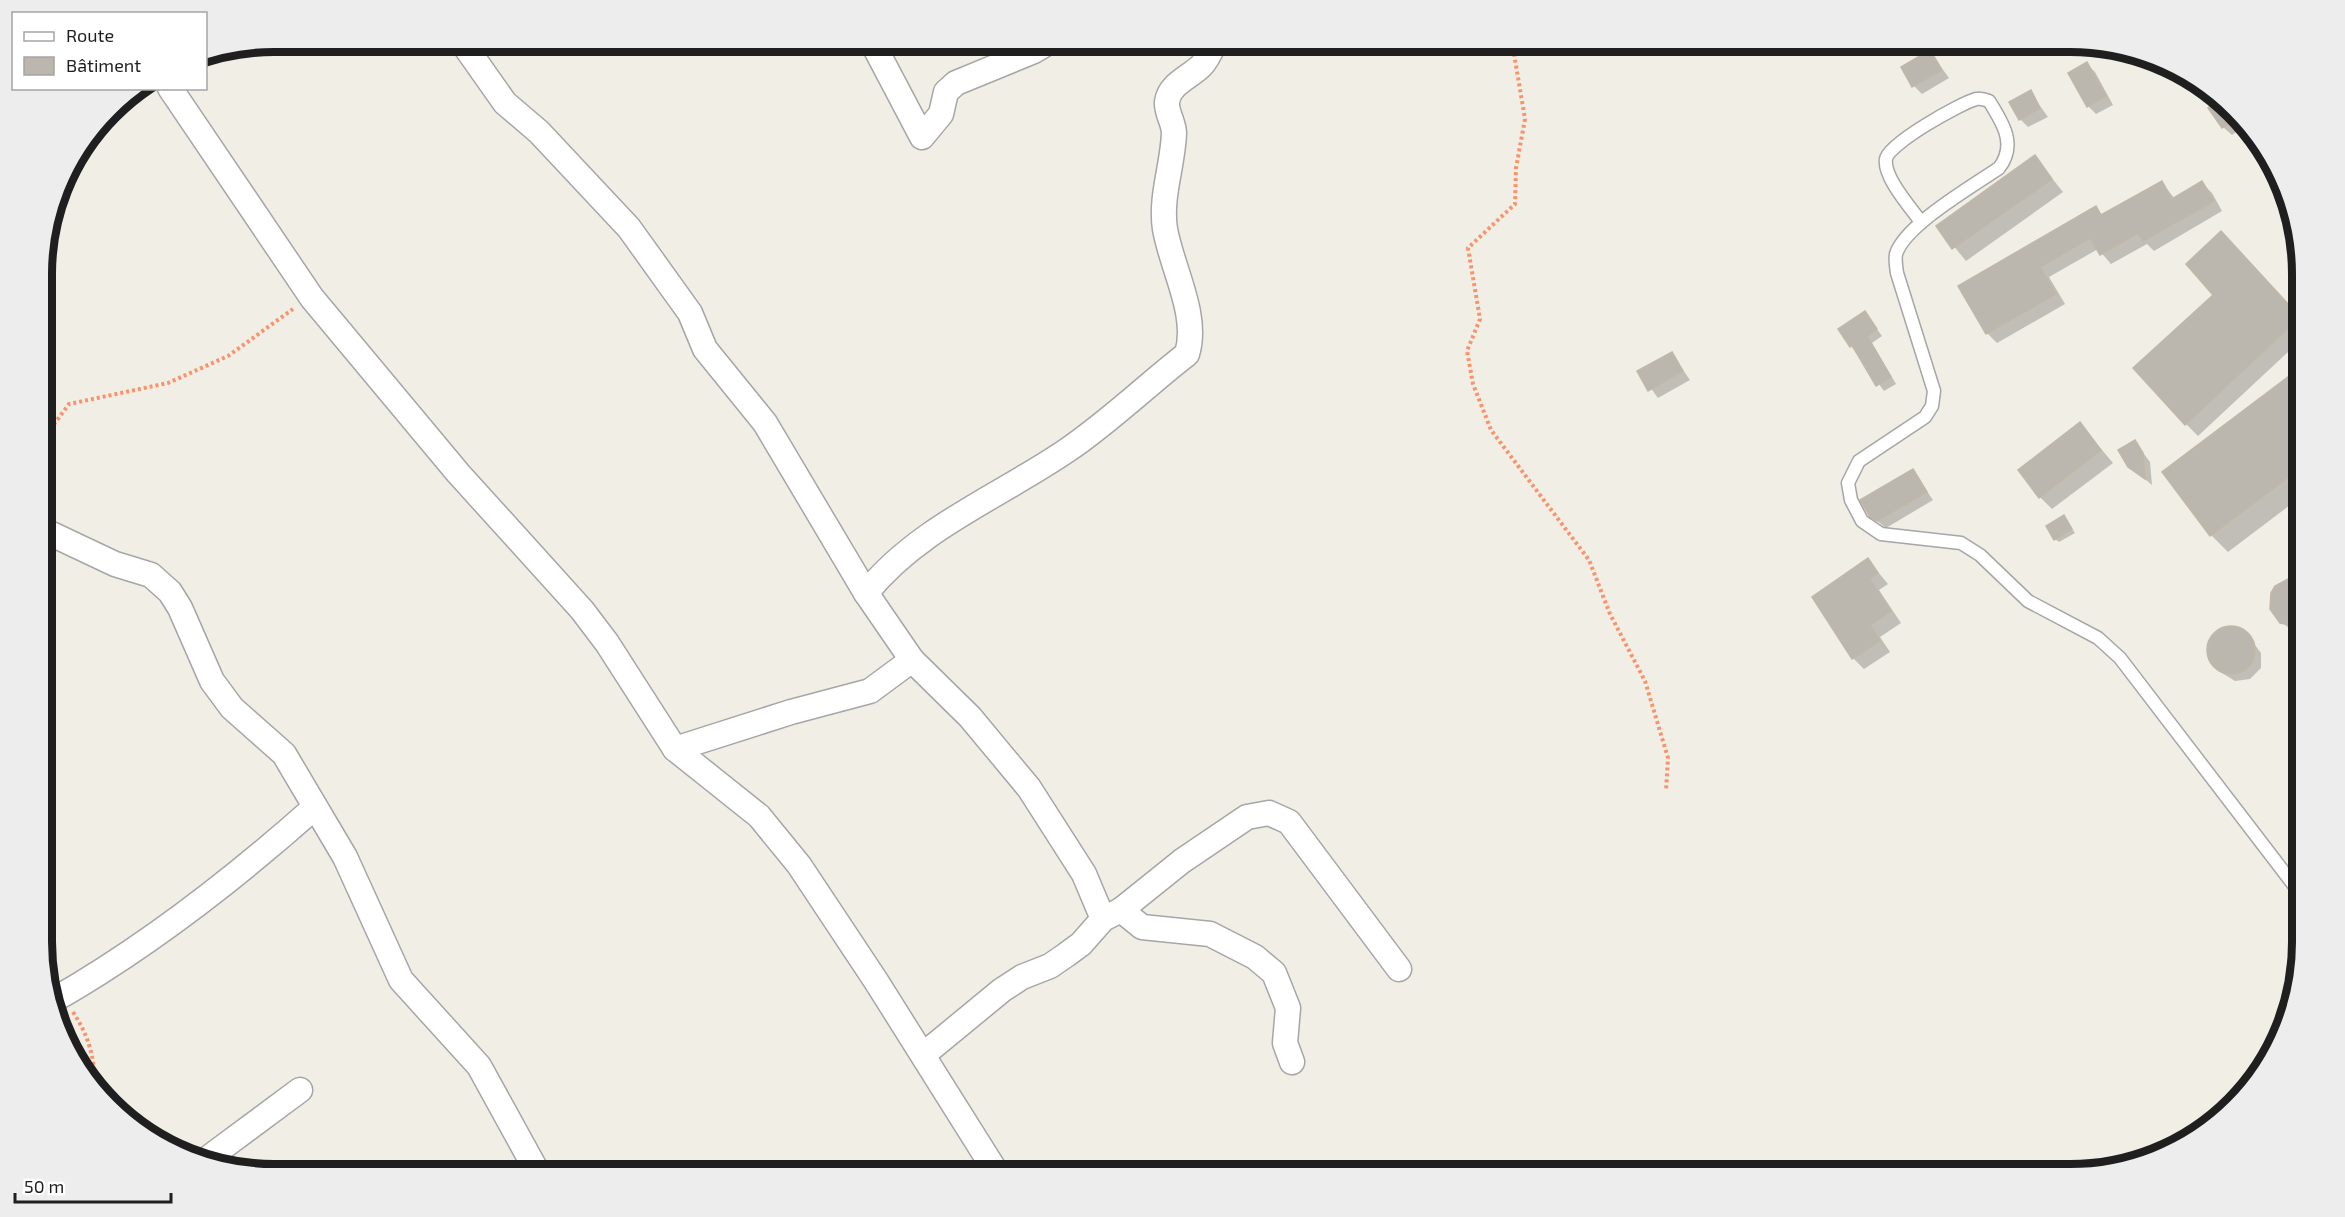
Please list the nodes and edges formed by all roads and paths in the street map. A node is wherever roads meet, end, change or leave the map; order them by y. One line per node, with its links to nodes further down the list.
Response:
1 (469, 52): 11 (street)
2 (877, 52): 3 (street)
3 (1031, 52)
4 (1209, 52): 11 (street)
5 (1514, 52): 14 (path)
6 (171, 90): 8 (street)
7 (1921, 222): 7 (lane); 16 (lane)
8 (312, 298): 9 (path); 13 (street)
9 (52, 427)
10 (52, 534): 15 (street)
11 (867, 593): 12 (street)
12 (912, 660): 13 (street); 17 (street)
13 (675, 749): 21 (street)
14 (1666, 791)
15 (315, 807): 19 (street); 26 (street)
16 (2292, 883)
17 (1112, 915): 18 (street); 21 (street); 22 (street)
18 (1399, 969)
19 (59, 997)
20 (61, 1002): 23 (path)
21 (923, 1055): 27 (street)
22 (1292, 1062)
23 (94, 1071)
24 (300, 1090): 25 (street)
25 (212, 1155)
26 (534, 1164)
27 (991, 1164)

